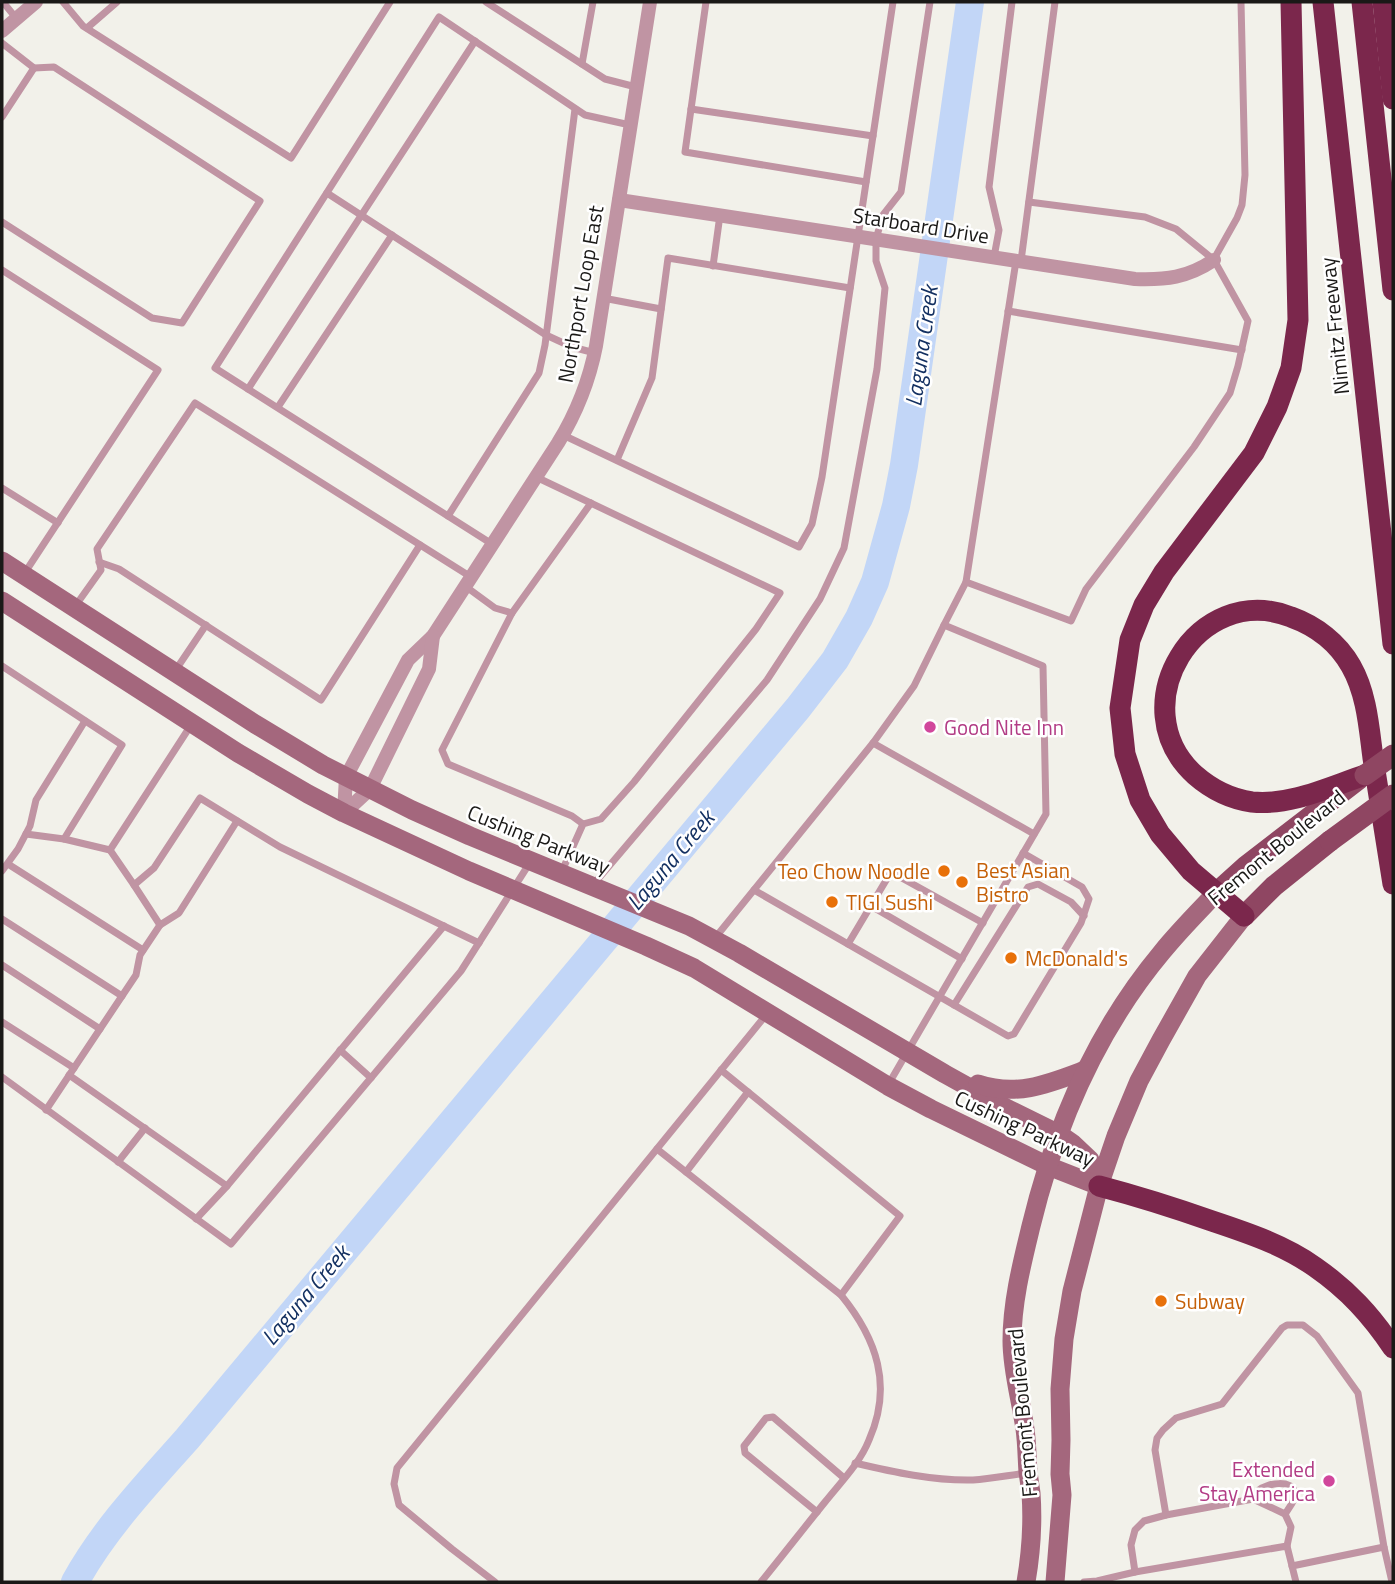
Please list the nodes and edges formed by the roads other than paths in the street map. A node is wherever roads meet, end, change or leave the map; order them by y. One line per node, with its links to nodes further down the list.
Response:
1 (3, 2): 19 (lane)
2 (36, 2): 19 (street)
3 (63, 2): 20 (lane)
4 (117, 2): 20 (lane)
5 (390, 2): 20 (lane)
6 (486, 2): 24 (lane)
7 (593, 2): 24 (lane)
8 (650, 2): 26 (street, Northport Loop East)
9 (706, 2): 29 (lane)
10 (893, 2): 32 (lane)
11 (930, 2): 42 (lane)
12 (1012, 2): 43 (lane)
13 (1055, 2): 36 (lane)
14 (1241, 2): 44 (lane)
15 (1291, 2): 106 (highway)
16 (1323, 2): 78 (highway, Nimitz Freeway)
17 (1362, 2): 49 (highway)
18 (1383, 2): 27 (highway)
19 (16, 18): 21 (street)
20 (87, 28)
21 (2, 30)
22 (475, 41): 28 (lane); 34 (lane); 37 (lane)
23 (2, 43): 25 (lane)
24 (582, 64): 26 (lane)
25 (34, 68): 30 (lane); 39 (lane)
26 (636, 88): 31 (street, Northport Loop East)
27 (1393, 99)
28 (575, 108): 31 (lane); 53 (lane)
29 (691, 109): 32 (lane); 33 (lane)
30 (2, 117)
31 (630, 125): 35 (street, Northport Loop East)
32 (873, 136): 33 (lane)
33 (866, 182): 41 (lane)
34 (327, 193): 37 (lane); 56 (lane)
35 (619, 200): 38 (street, Starboard Drive); 50 (street, Northport Loop East)
36 (1029, 202): 44 (lane); 45 (lane)
37 (362, 215): 40 (lane); 56 (lane)
38 (720, 215): 41 (street, Starboard Drive); 46 (lane)
39 (2, 222)
40 (392, 235): 53 (lane); 57 (lane)
41 (858, 236): 42 (street, Starboard Drive); 48 (lane)
42 (880, 239): 43 (street, Starboard Drive); 103 (lane)
43 (991, 256): 45 (street, Starboard Drive)
44 (1214, 260): 45 (street, Starboard Drive); 54 (lane)
45 (1018, 261): 52 (lane)
46 (713, 266): 48 (lane); 51 (lane)
47 (2, 270): 64 (lane)
48 (850, 288): 59 (lane)
49 (1393, 290)
50 (603, 299): 51 (lane); 55 (street, Northport Loop East)
51 (661, 309): 59 (lane)
52 (1008, 311): 54 (lane); 71 (lane)
53 (546, 335): 55 (lane); 63 (lane)
54 (1242, 350): 71 (lane)
55 (595, 353): 58 (street, Northport Loop East)
56 (248, 388): 57 (lane)
57 (278, 407): 63 (lane)
58 (563, 435): 59 (lane); 60 (street, Northport Loop East)
59 (617, 460)
60 (536, 477): 62 (lane); 65 (street, Northport Loop East)
61 (2, 488): 64 (lane)
62 (591, 503): 74 (lane); 91 (lane)
63 (447, 516): 65 (lane)
64 (58, 523): 69 (lane)
65 (492, 544): 70 (street, Northport Loop East)
66 (420, 545): 68 (lane); 70 (lane); 75 (lane)
67 (2, 561): 69 (main road, Cushing Parkway)
68 (99, 562): 73 (lane); 75 (lane)
69 (24, 575): 73 (main road, Cushing Parkway)
70 (468, 582): 74 (lane); 77 (street, Northport Loop East)
71 (966, 582): 76 (lane)
72 (2, 601): 82 (main road, Cushing Parkway)
73 (74, 607): 80 (main road, Cushing Parkway)
74 (512, 613): 91 (lane)
75 (206, 625): 80 (lane)
76 (944, 625): 83 (lane); 93 (lane)
77 (433, 636): 86 (street, Northport Loop East); 87 (street, Northport Loop East)
78 (1393, 645)
79 (2, 666): 81 (lane)
80 (174, 672): 86 (main road, Cushing Parkway)
81 (85, 721): 92 (lane); 94 (lane)
82 (191, 724): 89 (main road, Cushing Parkway); 95 (lane)
83 (873, 743): 93 (lane); 105 (lane)
84 (1393, 755): 85 (main road, Fremont Boulevard, bridge)
85 (1365, 775): 101 (highway); 106 (main road, Fremont Boulevard)
86 (346, 777): 87 (main road, Cushing Parkway); 89 (street, Northport Loop East)
87 (370, 789): 89 (street, Northport Loop East); 97 (main road, Cushing Parkway)
88 (1393, 795): 109 (main road, Fremont Boulevard, bridge)
89 (344, 813): 104 (main road, Cushing Parkway)
90 (237, 821): 102 (lane); 112 (lane); 113 (lane)
91 (583, 824): 100 (lane)
92 (26, 834): 94 (lane); 98 (lane)
93 (1034, 834): 96 (lane)
94 (64, 839): 95 (lane)
95 (110, 850): 102 (lane)
96 (1023, 853): 108 (lane); 111 (lane)
97 (531, 860): 100 (main road, Cushing Parkway); 104 (lane)
98 (8, 864): 99 (lane); 117 (lane)
99 (2, 871)
100 (562, 872): 103 (main road, Cushing Parkway)
101 (1393, 884)
102 (134, 885): 112 (lane)
103 (597, 887): 114 (main road, Cushing Parkway)
104 (514, 890): 115 (lane); 123 (main road, Cushing Parkway)
105 (754, 890): 114 (lane); 116 (lane)
106 (1216, 893): 109 (highway); 129 (main road, Fremont Boulevard)
107 (871, 906): 111 (lane); 116 (lane); 118 (lane)
108 (1084, 916): 122 (lane); 122 (lane)
109 (1244, 916): 144 (main road, Fremont Boulevard)
110 (2, 919): 120 (lane)
111 (983, 923): 118 (lane)
112 (160, 925): 117 (lane)
113 (444, 926): 115 (lane); 126 (lane)
114 (715, 939): 127 (main road, Cushing Parkway)
115 (479, 943): 133 (lane)
116 (848, 944): 121 (lane)
117 (143, 950): 120 (lane)
118 (962, 960): 121 (lane)
119 (2, 965): 125 (lane)
120 (122, 996): 125 (lane)
121 (940, 997): 122 (lane); 127 (lane)
122 (954, 1004)
123 (768, 1013): 128 (lane); 134 (main road, Cushing Parkway)
124 (2, 1022): 130 (lane)
125 (100, 1029): 130 (lane)
126 (340, 1050): 133 (lane); 143 (lane)
127 (908, 1052): 131 (main road, Cushing Parkway); 134 (lane)
128 (722, 1070): 135 (lane); 139 (lane)
129 (1085, 1070): 131 (main road); 138 (main road, Fremont Boulevard)
130 (71, 1072): 136 (lane); 137 (lane)
131 (946, 1074): 138 (main road, Cushing Parkway)
132 (2, 1077): 136 (lane)
133 (371, 1078): 145 (lane)
134 (888, 1086): 141 (main road, Cushing Parkway)
135 (748, 1092): 142 (lane); 146 (lane)
136 (46, 1110): 140 (lane)
137 (145, 1128): 140 (lane); 143 (lane)
138 (1059, 1133): 141 (main road, Fremont Boulevard); 144 (main road, Cushing Parkway)
139 (657, 1149): 142 (lane); 162 (lane)
140 (118, 1162): 145 (lane)
141 (1048, 1167): 144 (main road, Cushing Parkway); 148 (main road, Fremont Boulevard)
142 (686, 1172): 146 (lane)
143 (227, 1186): 145 (lane)
144 (1099, 1186): 147 (highway); 152 (main road, Fremont Boulevard)
145 (196, 1219)
146 (841, 1296): 149 (lane)
147 (1393, 1348)
148 (1026, 1430): 150 (main road, Fremont Boulevard); 152 (main road)
149 (855, 1463): 150 (lane); 151 (lane)
150 (1028, 1472): 157 (main road, Fremont Boulevard)
151 (844, 1478): 154 (lane); 154 (lane)
152 (1062, 1495): 165 (main road, Fremont Boulevard)
153 (1253, 1499): 155 (lane); 155 (lane); 156 (lane)
154 (817, 1512): 163 (lane)
155 (1285, 1514): 158 (lane)
156 (1166, 1515): 159 (lane); 161 (lane)
157 (1031, 1527): 164 (main road, Fremont Boulevard); 165 (main road)
158 (1287, 1546): 160 (lane); 161 (lane)
159 (1384, 1547): 160 (lane); 168 (lane)
160 (1292, 1566): 167 (lane)
161 (1135, 1572): 166 (lane)
162 (495, 1582)
163 (761, 1582)
164 (1026, 1582)
165 (1054, 1582)
166 (1084, 1582)
167 (1296, 1582)
168 (1392, 1582)

